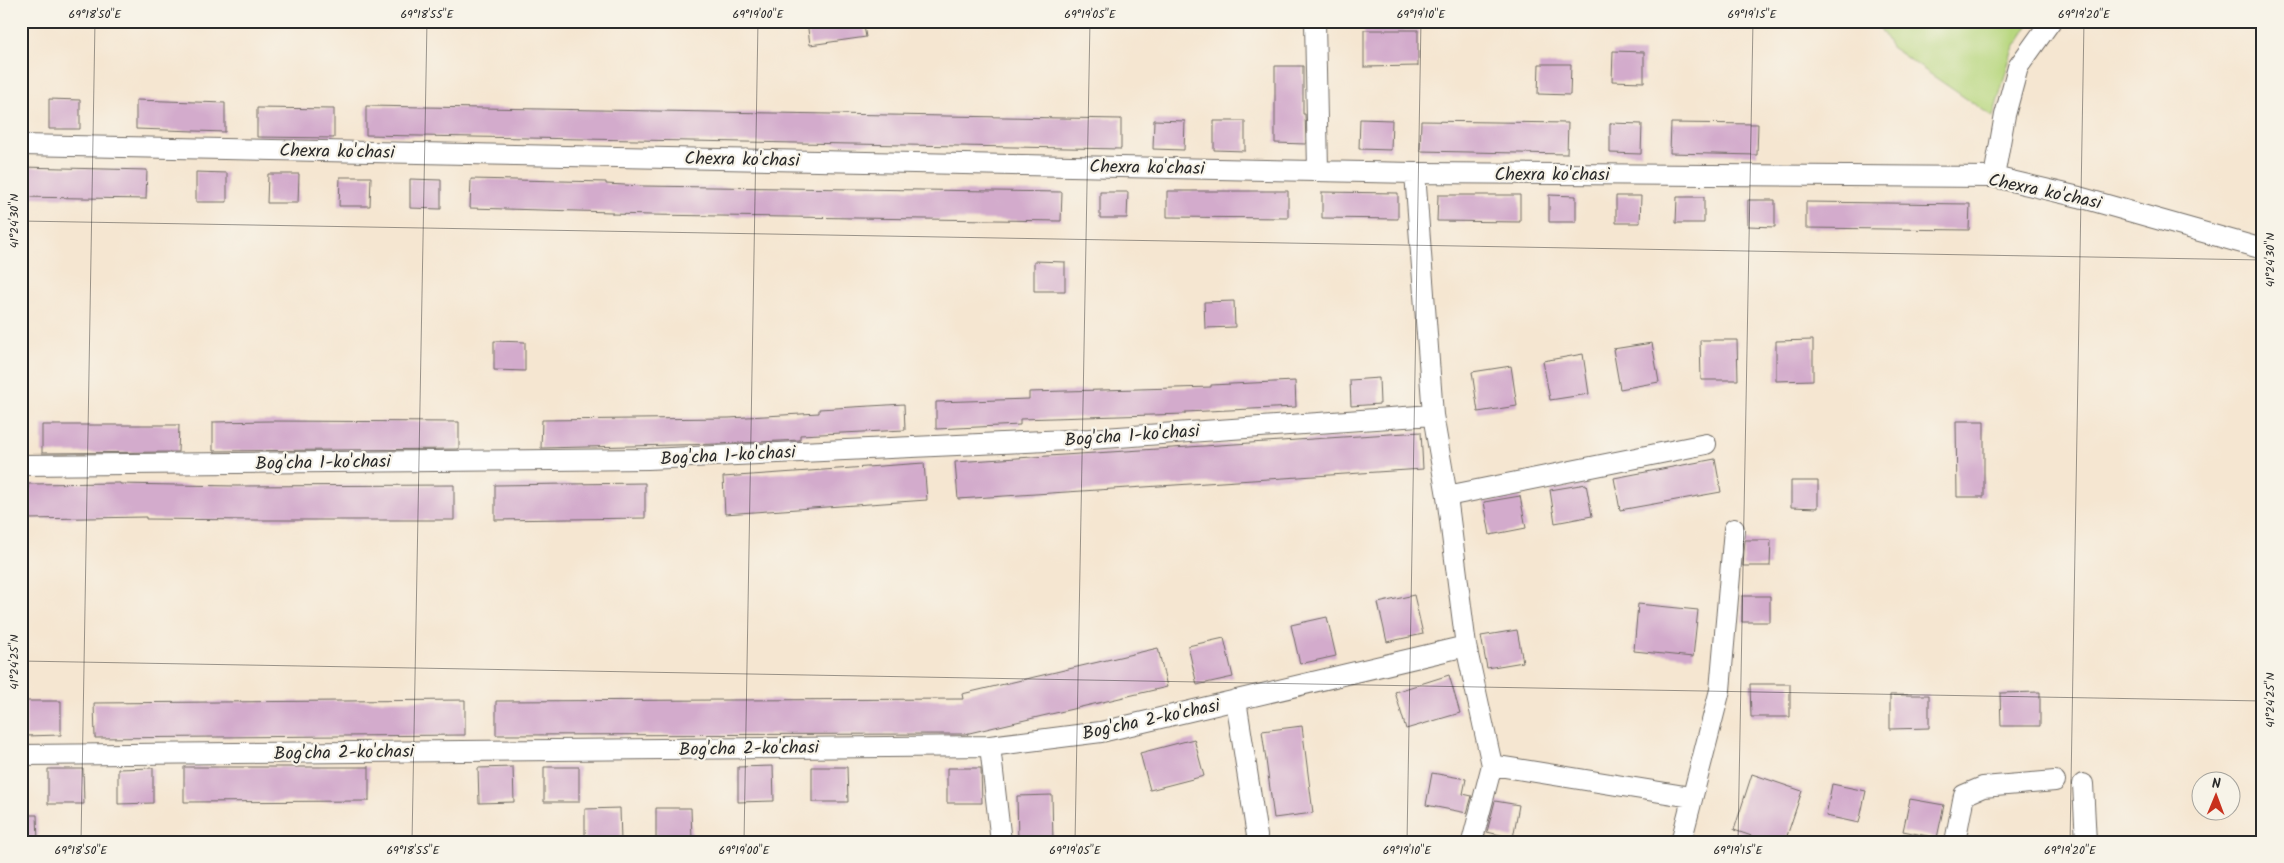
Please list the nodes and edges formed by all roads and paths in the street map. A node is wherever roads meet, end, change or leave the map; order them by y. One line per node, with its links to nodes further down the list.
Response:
1 (1315, 21): 4 (street)
2 (2051, 21): 6 (street)
3 (21, 145): 4 (street, Chexra ko'chasi)
4 (1318, 170): 5 (street, Chexra ko'chasi)
5 (1415, 173): 6 (street, Chexra ko'chasi); 8 (street)
6 (1994, 177): 7 (street, Chexra ko'chasi)
7 (2263, 249)
8 (1434, 415): 10 (street, Bog'cha 1-ko'chasi); 11 (street)
9 (1706, 444): 11 (street)
10 (21, 465)
11 (1447, 496): 13 (street)
12 (1734, 529): 20 (street)
13 (1466, 646): 14 (street, Bog'cha 2-ko'chasi); 17 (street)
14 (1236, 700): 15 (street, Bog'cha 2-ko'chasi); 21 (street)
15 (990, 746): 16 (street, Bog'cha 2-ko'chasi); 22 (street)
16 (21, 755)
17 (1492, 765): 20 (street); 23 (street)
18 (2055, 781): 25 (street)
19 (2083, 784): 26 (street)
20 (1692, 797): 24 (street)
21 (1257, 836)
22 (1001, 842)
23 (1472, 842)
24 (1681, 842)
25 (1955, 842)
26 (2086, 842)

